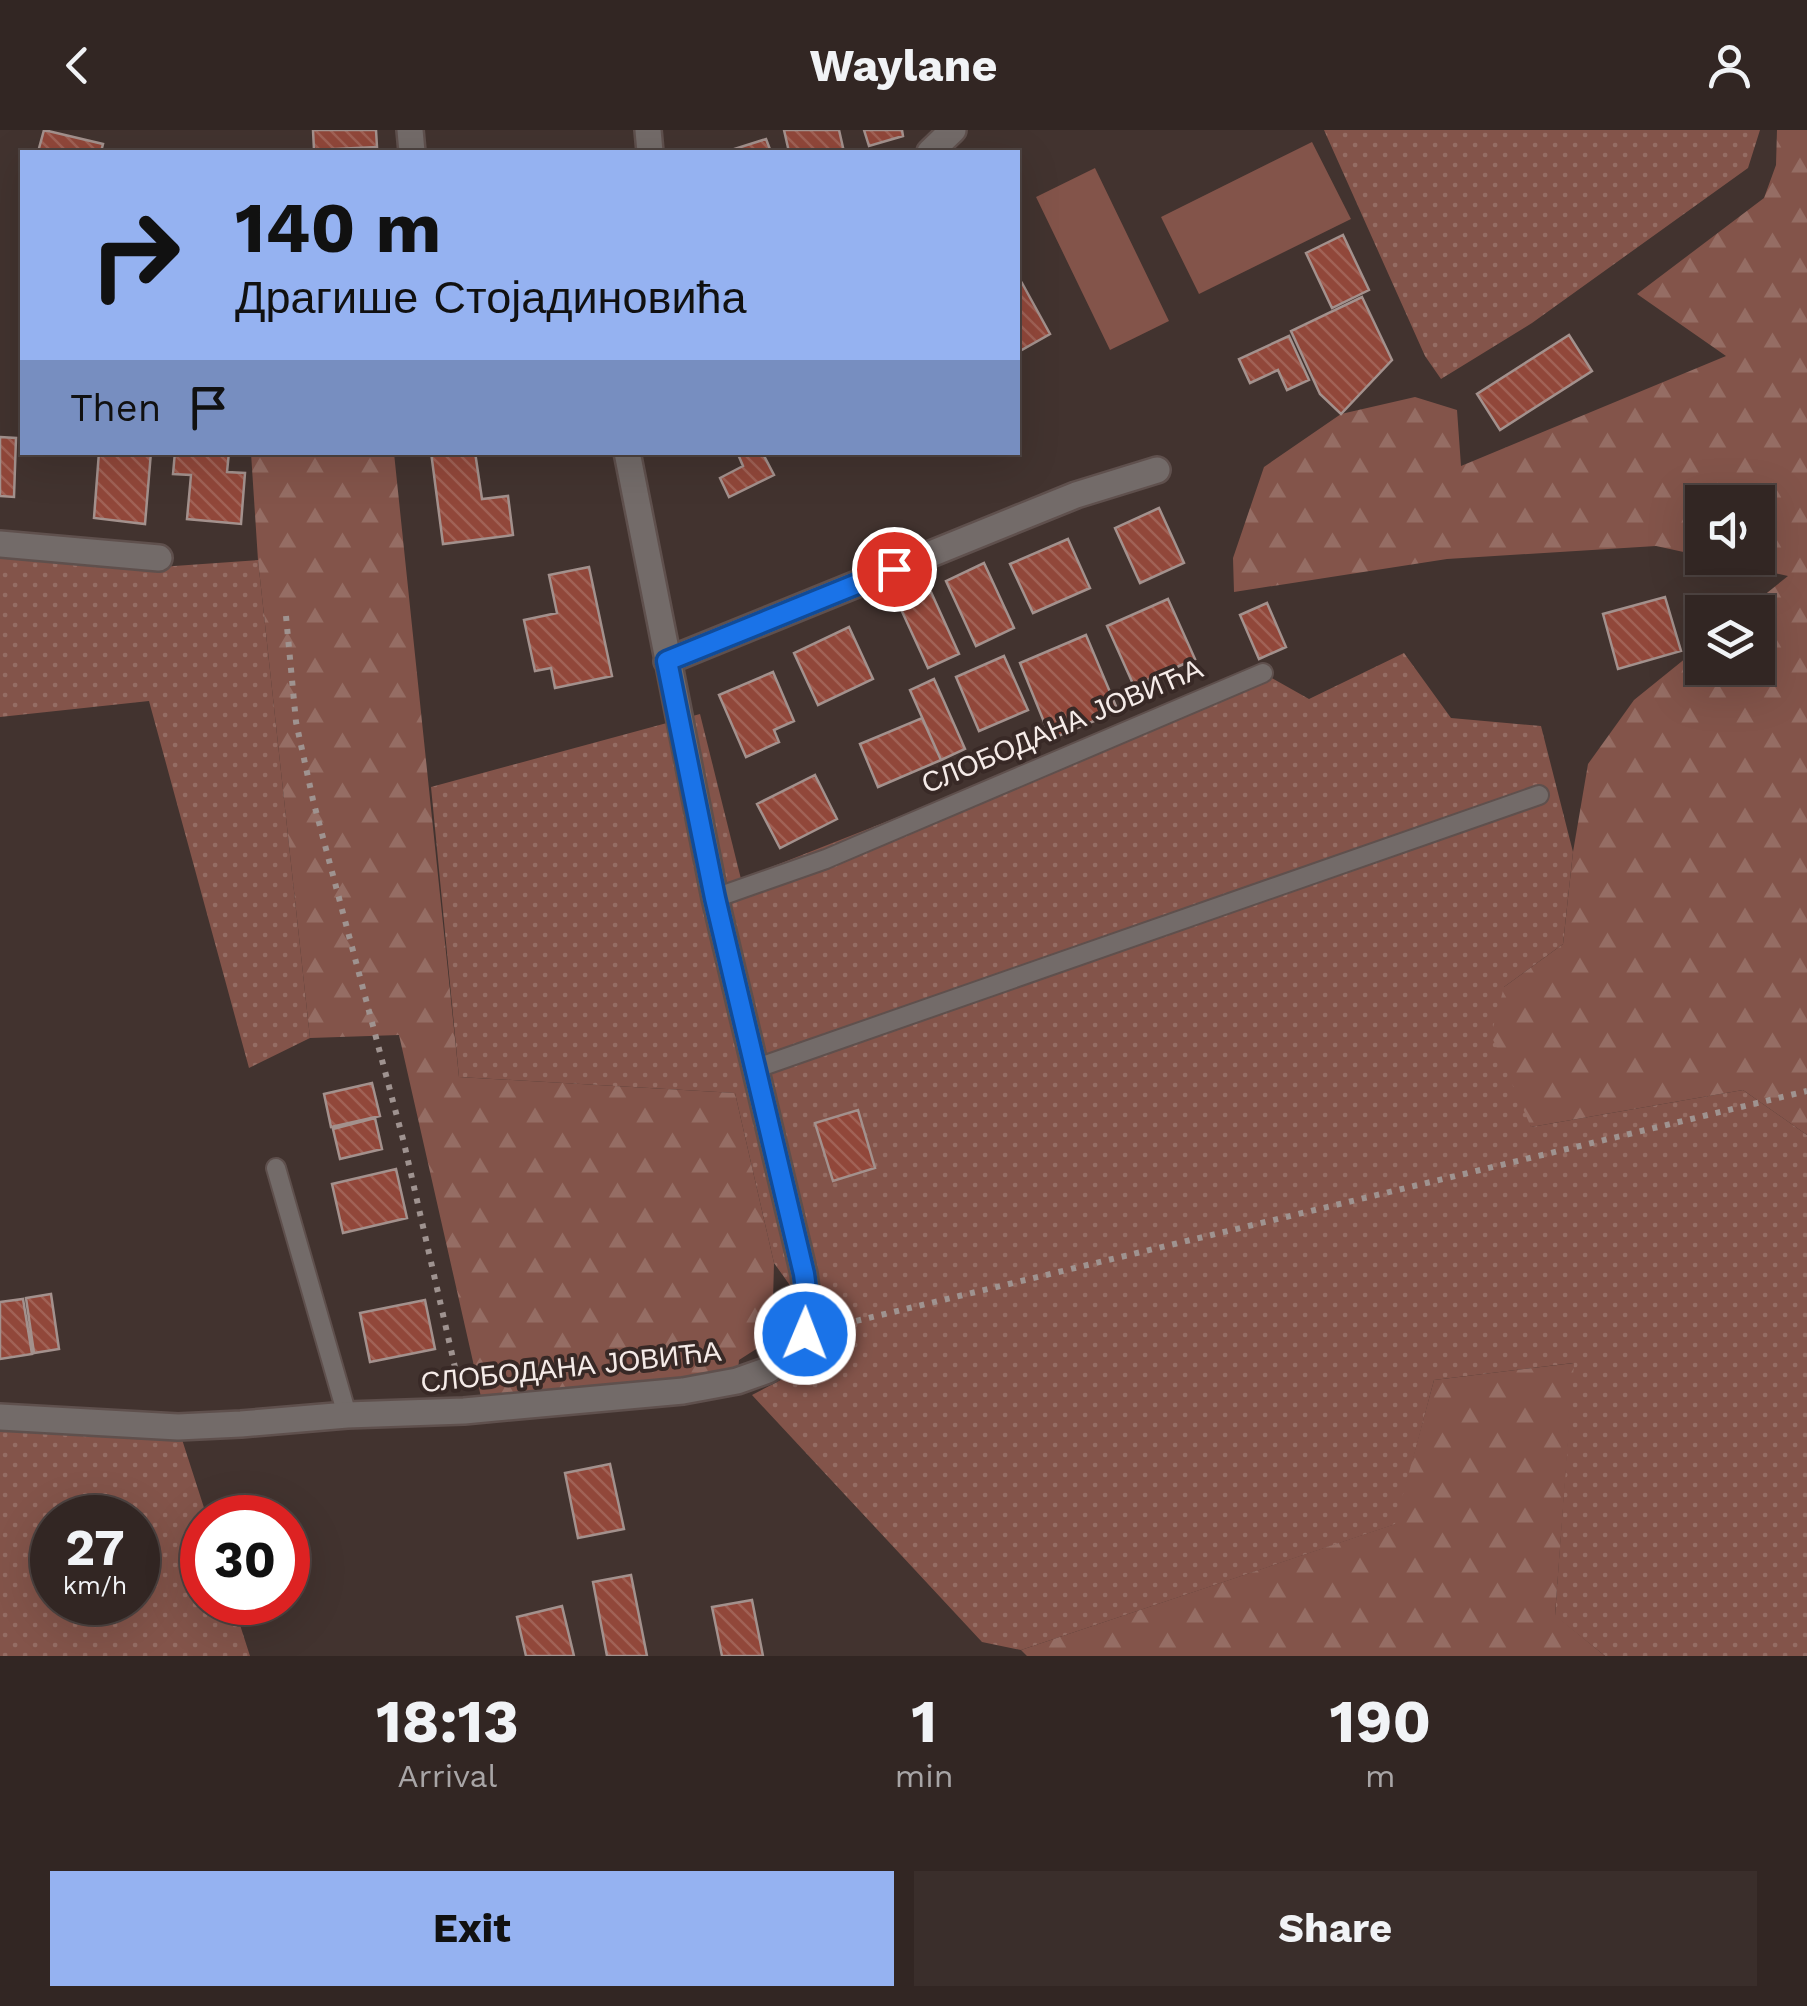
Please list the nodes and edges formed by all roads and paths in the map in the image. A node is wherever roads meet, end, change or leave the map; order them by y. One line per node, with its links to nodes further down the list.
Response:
1 (953, 130): 2 (street)
2 (932, 150)
3 (629, 455): 8 (street)
4 (1157, 470): 8 (street)
5 (0, 544): 6 (street)
6 (159, 558)
7 (286, 616): 16 (path)
8 (667, 661): 11 (street)
9 (1263, 673): 11 (lane, СЛОБОДАНА ЈОВИЋА)
10 (1539, 796): 12 (lane)
11 (715, 898): 12 (street)
12 (757, 1068): 15 (street)
13 (1807, 1092): 15 (path)
14 (276, 1168): 17 (lane)
15 (805, 1334): 16 (street, СЛОБОДАНА ЈОВИЋА)
16 (464, 1411): 17 (street, СЛОБОДАНА ЈОВИЋА)
17 (346, 1415): 18 (street, СЛОБОДАНА ЈОВИЋА)
18 (0, 1417)

